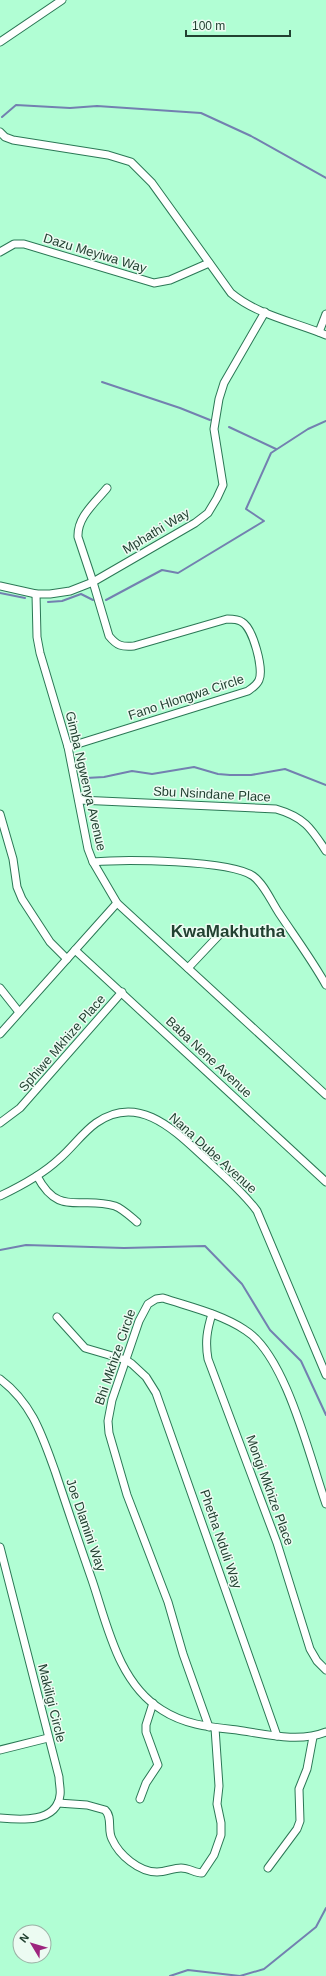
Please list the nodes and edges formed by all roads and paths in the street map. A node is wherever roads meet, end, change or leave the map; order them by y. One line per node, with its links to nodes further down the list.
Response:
1 (62, 0): 2 (street)
2 (0, 42)
3 (0, 132): 5 (street)
4 (0, 252): 5 (street, Dazu Meyiwa Way)
5 (209, 263): 6 (street)
6 (265, 312): 8 (street); 10 (street, Mphathi Way)
7 (326, 314): 8 (street)
8 (323, 333)
9 (107, 488): 10 (street)
10 (94, 582): 12 (street, Mphathi Way); 13 (street, Fano Hlongwa Circle)
11 (0, 586): 12 (street, Mphathi Way)
12 (36, 594): 13 (street, Gimba Ngwenya Avenue)
13 (68, 747): 14 (street, Gimba Ngwenya Avenue)
14 (79, 800): 16 (street, Sbu Nsindane Place); 17 (street, Gimba Ngwenya Avenue)
15 (0, 814): 21 (street)
16 (326, 851)
17 (93, 862): 18 (street, Gimba Ngwenya Avenue); 23 (street)
18 (117, 903): 20 (street); 22 (street, Gimba Ngwenya Avenue)
19 (221, 933): 22 (street)
20 (75, 950): 21 (street); 25 (street, Baba Nene Avenue)
21 (67, 959): 26 (street)
22 (188, 968): 28 (street, Gimba Ngwenya Avenue)
23 (326, 985)
24 (0, 988): 26 (street)
25 (122, 992): 29 (street, Sphiwe Mkhize Place); 31 (street, Baba Nene Avenue)
26 (19, 1012): 27 (street)
27 (0, 1034)
28 (326, 1095)
29 (0, 1122)
30 (36, 1176): 32 (street, Nana Dube Avenue); 33 (street); 37 (street, Nana Dube Avenue)
31 (326, 1182)
32 (0, 1196)
33 (137, 1222)
34 (212, 1314): 36 (street, Bhi Mkhize Circle); 39 (street, Bhi Mkhize Circle); 41 (street, Mongi Mkhize Place)
35 (57, 1317): 36 (street)
36 (126, 1360): 43 (street, Bhi Mkhize Circle); 45 (street, Phetha Nduli Way)
37 (326, 1375)
38 (0, 1379): 42 (street, Joe Dlamini Way)
39 (326, 1504)
40 (0, 1547): 47 (street, Makiligi Circle)
41 (326, 1670)
42 (153, 1703): 43 (street); 49 (street)
43 (212, 1727): 45 (street); 50 (street, Bhi Mkhize Circle)
44 (326, 1732): 46 (street)
45 (277, 1736): 46 (street)
46 (313, 1737): 52 (street)
47 (48, 1738): 48 (street); 50 (street, Makiligi Circle)
48 (0, 1750)
49 (140, 1799)
50 (58, 1803): 51 (street)
51 (0, 1818)
52 (268, 1868)

